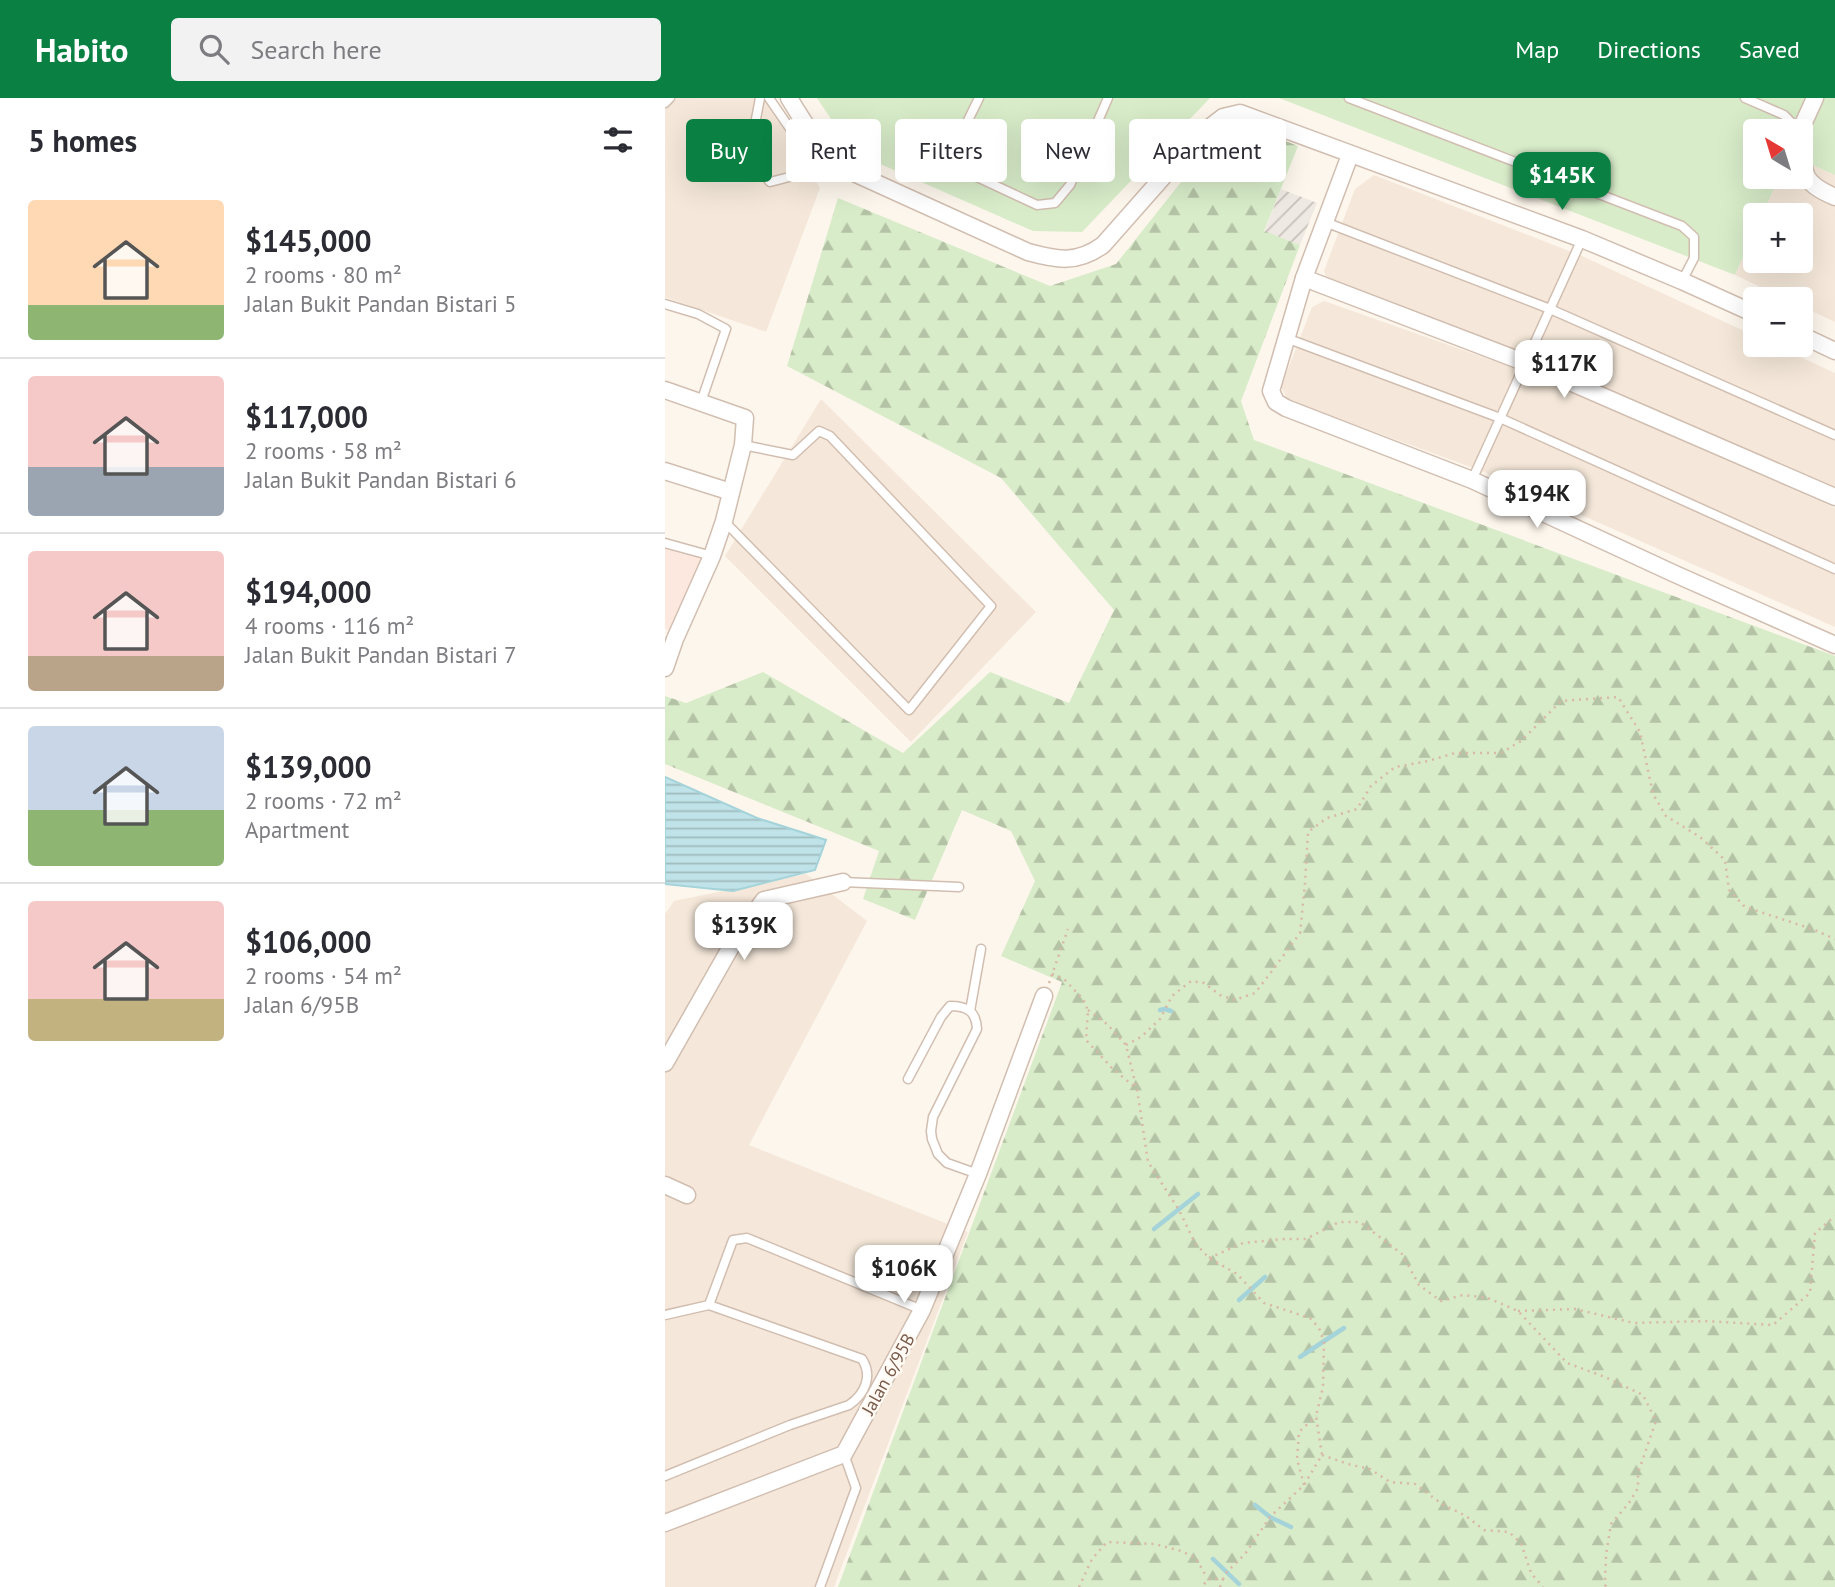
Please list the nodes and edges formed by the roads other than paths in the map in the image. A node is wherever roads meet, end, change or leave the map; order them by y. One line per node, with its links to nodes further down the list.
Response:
1 (670, 98): 10 (lane)
2 (760, 98): 3 (lane)
3 (769, 98)
4 (789, 98): 13 (street)
5 (979, 98): 6 (lane)
6 (1108, 98)
7 (1349, 98): 19 (lane)
8 (1745, 98): 11 (lane)
9 (1815, 98): 12 (street)
10 (665, 103)
11 (1789, 119)
12 (1805, 119)
13 (1350, 155): 16 (street); 17 (street)
14 (1813, 184): 15 (street)
15 (1835, 197)
16 (1325, 222): 18 (street); 21 (lane)
17 (1582, 239): 19 (street); 21 (lane)
18 (1304, 278): 23 (street); 26 (street)
19 (1682, 281): 22 (street)
20 (665, 304): 28 (lane)
21 (1550, 309): 26 (lane); 30 (lane)
22 (1743, 309)
23 (1286, 338): 29 (lane); 33 (street)
24 (1813, 341): 25 (street)
25 (1835, 351)
26 (1525, 363): 29 (lane); 35 (street)
27 (665, 390): 28 (street)
28 (701, 402): 31 (street)
29 (1500, 418): 33 (lane); 39 (lane)
30 (1835, 436)
31 (743, 445): 34 (street); 36 (lane)
32 (665, 471): 34 (street)
33 (1472, 480): 41 (street)
34 (731, 492): 36 (street)
35 (1835, 497)
36 (724, 521): 38 (street)
37 (665, 543): 38 (lane)
38 (712, 556): 40 (street)
39 (1835, 569)
40 (670, 637): 42 (street)
41 (1835, 645)
42 (665, 668)
43 (843, 882): 44 (lane); 48 (street)
44 (959, 887)
45 (981, 949): 47 (lane)
46 (1044, 996): 50 (street, Jalan 6/95B)
47 (970, 1011): 49 (lane); 50 (lane)
48 (665, 1063)
49 (908, 1079)
50 (978, 1174): 54 (street, Jalan 6/95B)
51 (665, 1185): 52 (street)
52 (687, 1195)
53 (709, 1305): 54 (lane); 55 (lane); 57 (lane)
54 (922, 1310): 56 (street, Jalan 6/95B)
55 (665, 1315)
56 (844, 1454): 58 (street); 59 (lane)
57 (665, 1476)
58 (665, 1523)
59 (820, 1587)

